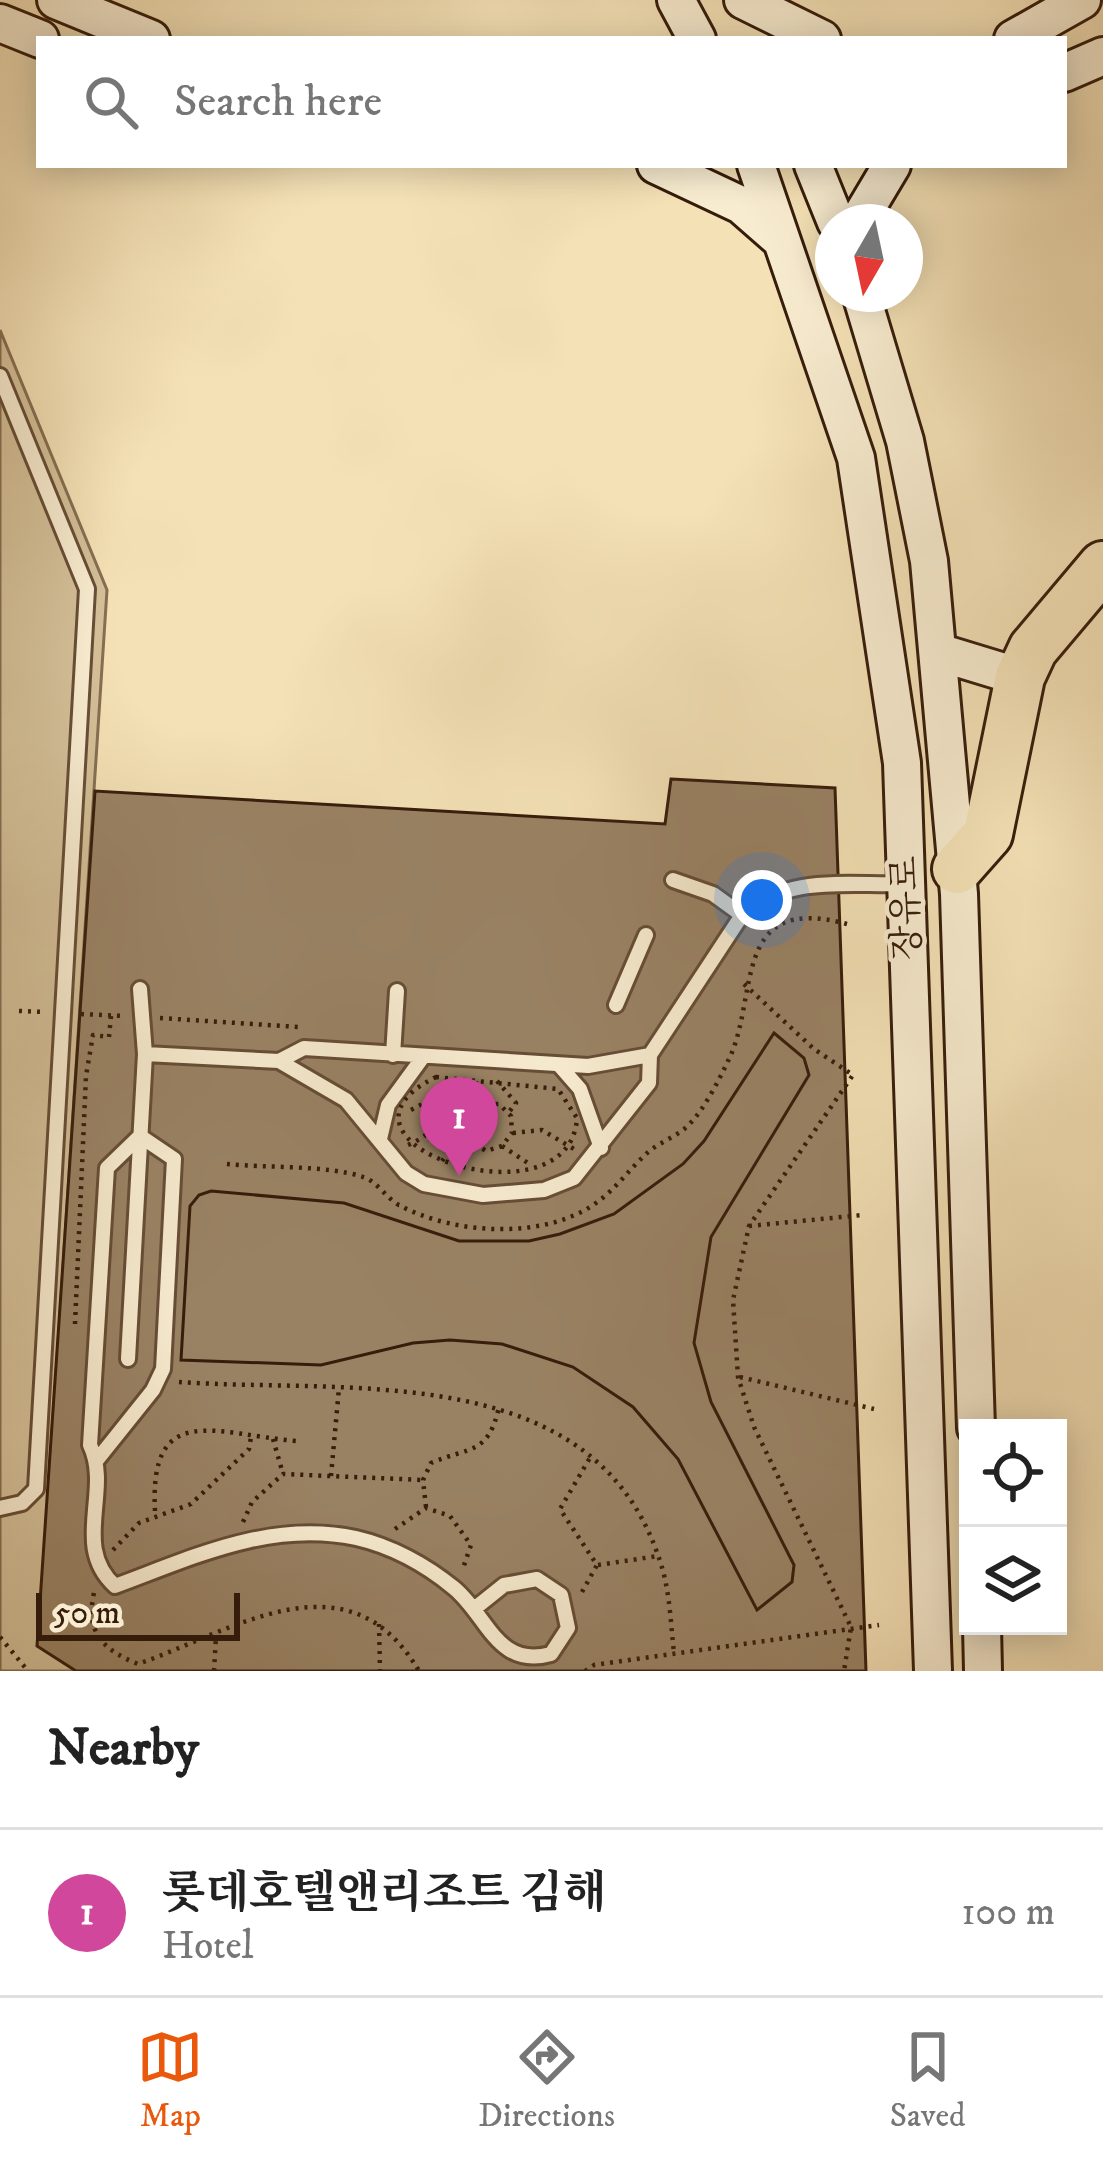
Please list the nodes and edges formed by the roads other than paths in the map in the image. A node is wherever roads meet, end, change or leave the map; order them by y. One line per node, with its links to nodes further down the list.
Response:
1 (56, 0): 7 (main road)
2 (667, 0): 8 (main road)
3 (676, 0): 9 (main road)
4 (741, 0): 10 (main road); 11 (main road)
5 (1082, 0): 12 (main road)
6 (0, 23): 13 (main road)
7 (144, 36)
8 (662, 36)
9 (695, 36)
10 (756, 36)
11 (816, 36)
12 (1017, 36)
13 (36, 37)
14 (1103, 56): 15 (main road)
15 (1067, 72)
16 (662, 168): 22 (main road)
17 (757, 168): 22 (main road, 장유로)
18 (814, 168): 20 (main road)
19 (890, 168): 21 (main road)
20 (829, 204)
21 (869, 204)
22 (780, 239): 30 (main road, 장유로)
23 (866, 312): 26 (main road, 장유로)
24 (0, 376): 48 (lane)
25 (1103, 566): 27 (highway)
26 (938, 652): 27 (main road); 28 (main road, 장유로)
27 (1020, 677): 28 (highway)
28 (957, 869): 46 (main road, 장유로)
29 (673, 880): 31 (lane)
30 (906, 884): 31 (lane); 51 (main road, 장유로)
31 (742, 915): 38 (lane)
32 (646, 935): 35 (lane)
33 (140, 988): 36 (lane)
34 (397, 991): 37 (lane)
35 (616, 1005)
36 (145, 1054): 40 (lane); 42 (lane)
37 (393, 1055): 39 (lane); 40 (lane)
38 (650, 1055): 41 (lane); 44 (lane)
39 (423, 1057): 41 (lane); 43 (lane)
40 (279, 1061): 43 (lane)
41 (559, 1065): 44 (lane)
42 (140, 1136): 45 (lane); 47 (lane); 47 (lane)
43 (380, 1138): 44 (lane)
44 (601, 1148)
45 (128, 1360)
46 (976, 1419)
47 (98, 1460): 49 (lane)
48 (0, 1508)
49 (474, 1609): 49 (lane)
50 (982, 1635): 52 (main road)
51 (933, 1671)
52 (983, 1671)

